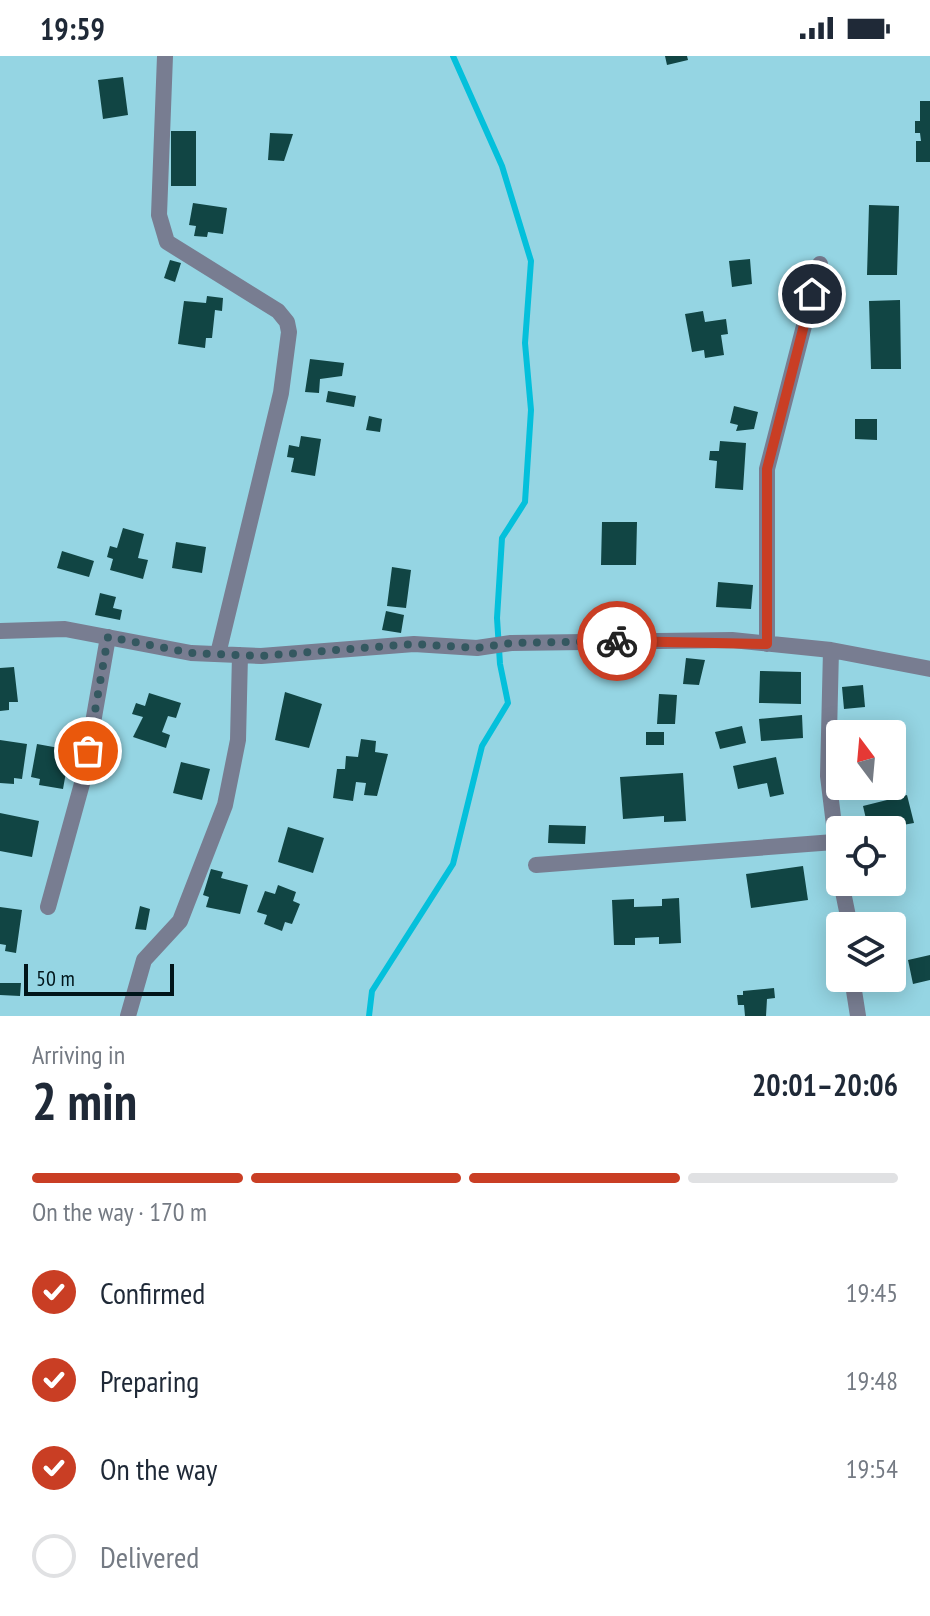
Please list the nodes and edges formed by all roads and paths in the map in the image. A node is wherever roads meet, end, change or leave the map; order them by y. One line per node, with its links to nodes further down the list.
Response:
1 (165, 56): 7 (street)
2 (820, 264): 5 (street)
3 (0, 631): 4 (street)
4 (108, 637): 7 (street); 13 (street)
5 (767, 644): 6 (street); 8 (street)
6 (831, 650): 9 (street); 10 (street)
7 (218, 654): 8 (street)
8 (240, 655): 15 (street)
9 (930, 669)
10 (832, 816)
11 (826, 843): 12 (street)
12 (536, 865)
13 (48, 907)
14 (854, 992): 16 (street)
15 (128, 1016)
16 (858, 1016)

